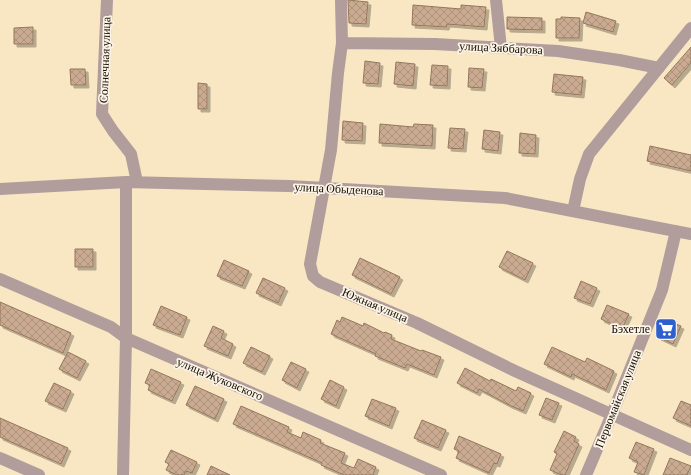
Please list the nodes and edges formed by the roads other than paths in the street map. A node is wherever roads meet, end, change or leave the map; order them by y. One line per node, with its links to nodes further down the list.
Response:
1 (107, 0): 8 (street, Солнечная улица)
2 (340, 0): 5 (street, Южная улица)
3 (496, 0): 6 (street)
4 (691, 28): 7 (street)
5 (342, 43): 6 (street, улица Зяббарова); 9 (street, Южная улица)
6 (501, 48): 7 (street, улица Зяббарова)
7 (658, 68): 11 (street)
8 (131, 182): 9 (street, улица Обыденова); 10 (street, улица Обыденова); 15 (street, Солнечная улица)
9 (324, 188): 11 (street, улица Обыденова); 16 (street, Южная улица)
10 (0, 189)
11 (573, 211): 12 (street, улица Обыденова)
12 (676, 231): 13 (street, улица Обыденова); 16 (street, Первомайская улица)
13 (691, 234)
14 (0, 279): 15 (street, улица Жуковского)
15 (126, 338): 19 (street, Солнечная улица); 21 (street, улица Жуковского)
16 (612, 414): 17 (street, Южная улица); 22 (street, Первомайская улица)
17 (691, 450)
18 (0, 458): 20 (street)
19 (127, 473)
20 (39, 475)
21 (442, 475)
22 (586, 475)

